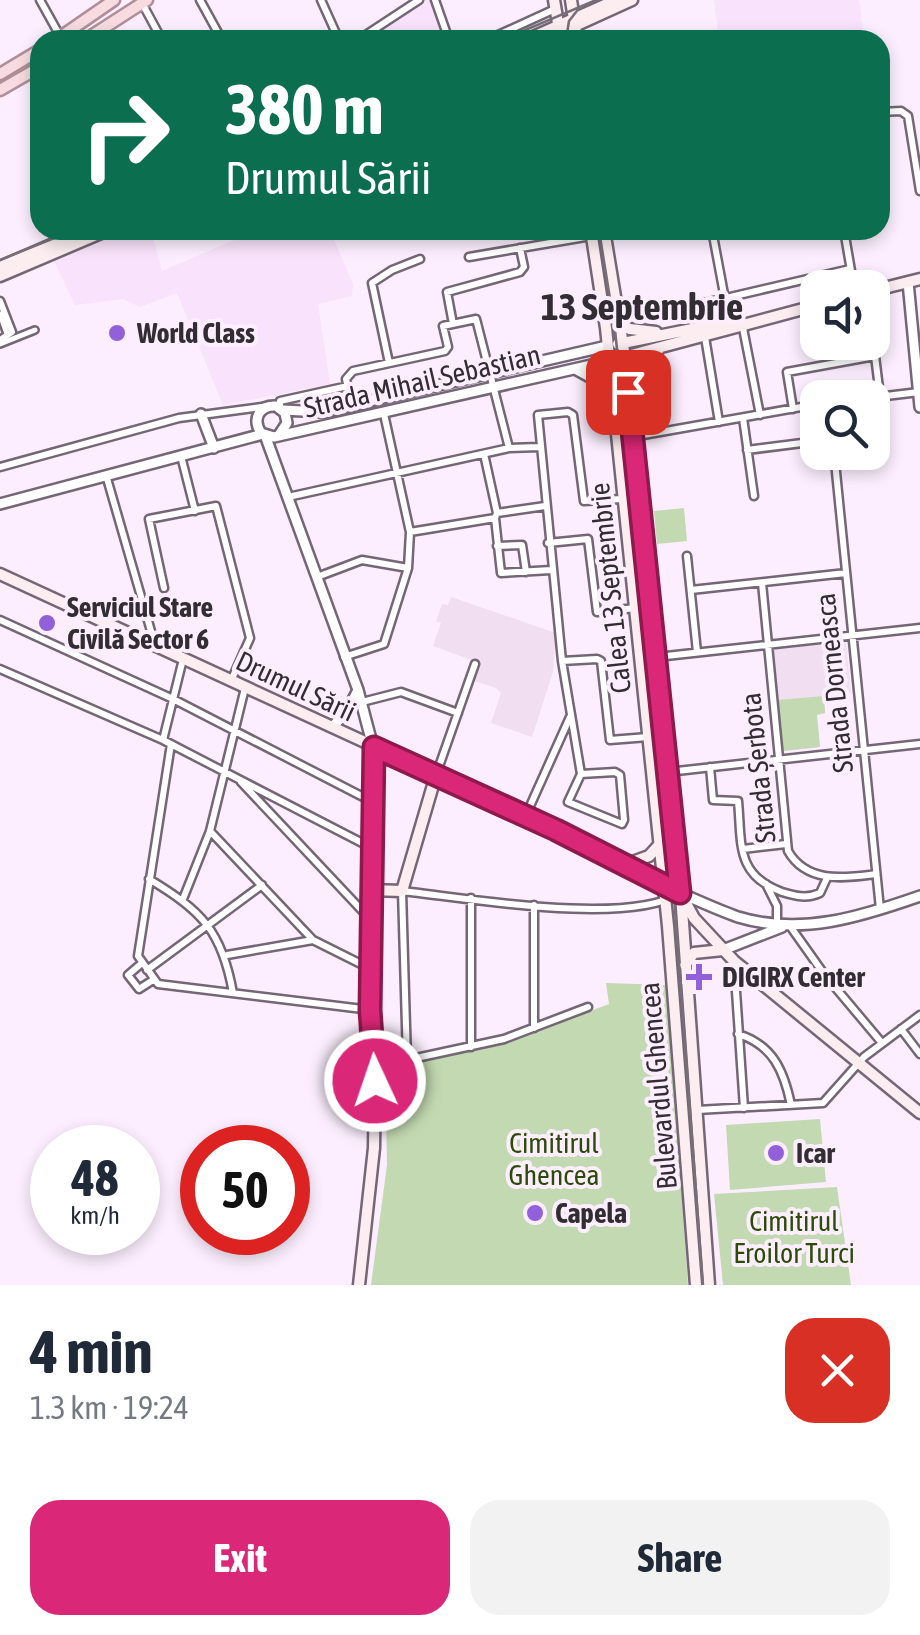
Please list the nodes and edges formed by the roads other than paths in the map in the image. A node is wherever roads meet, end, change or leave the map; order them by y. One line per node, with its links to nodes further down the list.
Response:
1 (40, 0): 13 (street)
2 (200, 0): 17 (street)
3 (321, 0): 18 (street)
4 (418, 0): 19 (street)
5 (435, 0): 20 (street)
6 (570, 0): 12 (main road)
7 (616, 0): 12 (main road)
8 (632, 0): 12 (main road)
9 (110, 1): 14 (main road)
10 (145, 2): 15 (main road); 16 (street)
11 (555, 4): 21 (street); 22 (main road)
12 (575, 23): 23 (main road); 24 (main road)
13 (54, 30)
14 (69, 30)
15 (109, 30)
16 (158, 30)
17 (216, 30)
18 (334, 30)
19 (373, 30)
20 (446, 30)
21 (506, 30)
22 (559, 30)
23 (564, 30)
24 (576, 30)
25 (30, 56): 26 (main road)
26 (0, 74)
27 (30, 74): 28 (main road)
28 (0, 90)
29 (890, 111): 30 (street)
30 (920, 190)
31 (69, 240): 39 (main road)
32 (79, 240): 39 (main road)
33 (558, 240): 38 (street)
34 (593, 240): 58 (main road, Calea 13 Septembrie)
35 (606, 240): 51 (main road, Calea 13 Septembrie)
36 (714, 240): 45 (street)
37 (846, 240): 42 (street)
38 (520, 248): 40 (street); 50 (street)
39 (53, 249): 43 (main road)
40 (470, 257)
41 (420, 259): 63 (street)
42 (850, 268): 45 (street)
43 (2, 274)
44 (914, 281): 61 (street)
45 (725, 300): 49 (street); 52 (street)
46 (0, 301): 56 (street)
47 (800, 309): 52 (main road, Strada Mihail Sebastian)
48 (0, 314): 56 (street)
49 (640, 318)
50 (453, 324): 63 (street); 65 (street)
51 (620, 325): 54 (main road); 57 (main road, Calea 13 Septembrie)
52 (733, 325): 54 (main road, Strada Mihail Sebastian); 55 (main road, Strada Mihail Sebastian); 80 (street)
53 (35, 330): 56 (street)
54 (668, 332): 57 (main road, Strada Mihail Sebastian)
55 (705, 337): 59 (main road, Strada Mihail Sebastian); 82 (street)
56 (0, 340)
57 (623, 343): 58 (main road, Strada Mihail Sebastian); 60 (main road, Calea 13 Septembrie)
58 (608, 346): 62 (main road, Calea 13 Septembrie); 65 (street, Strada Mihail Sebastian)
59 (664, 346): 60 (main road, Strada Mihail Sebastian); 69 (main road)
60 (626, 357): 62 (main road, Strada Mihail Sebastian); 69 (main road, Calea 13 Septembrie)
61 (918, 359): 70 (street)
62 (609, 361): 64 (street, Strada Mihail Sebastian); 72 (main road, Calea 13 Septembrie)
63 (390, 363): 67 (street)
64 (574, 369): 68 (street, Strada Mihail Sebastian); 72 (street, Strada Mihail Sebastian)
65 (491, 374): 68 (street); 73 (street, Strada Mihail Sebastian)
66 (878, 380): 77 (street)
67 (348, 386): 73 (street); 75 (street)
68 (494, 388): 79 (street, Strada Mihail Sebastian); 88 (street)
69 (628, 392): 84 (main road, Calea 13 Septembrie)
70 (918, 392): 71 (street); 74 (street)
71 (890, 395)
72 (612, 402): 98 (main road, Calea 13 Septembrie)
73 (352, 405): 75 (street, Strada Mihail Sebastian)
74 (920, 407)
75 (277, 408): 78 (street); 83 (street); 83 (street)
76 (800, 408): 77 (street)
77 (793, 409): 80 (street)
78 (202, 414): 87 (street); 92 (street)
79 (384, 414): 83 (street, Strada Mihail Sebastian); 94 (street)
80 (760, 415): 81 (street)
81 (743, 418): 82 (street); 89 (street)
82 (719, 422): 84 (street)
83 (270, 435): 87 (street, Strada Mihail Sebastian); 97 (street)
84 (631, 438): 124 (main road, Calea 13 Septembrie)
85 (800, 443): 89 (street)
86 (540, 447): 88 (street); 98 (street); 100 (street)
87 (214, 448): 91 (street, Strada Mihail Sebastian)
88 (509, 448): 90 (street)
89 (747, 450): 96 (street)
90 (484, 454): 94 (street); 102 (street)
91 (181, 456): 95 (street, Strada Mihail Sebastian); 101 (street)
92 (0, 467)
93 (836, 470): 111 (street, Strada Dorneasca)
94 (398, 472): 97 (street); 103 (street)
95 (106, 475): 99 (street, Strada Mihail Sebastian); 121 (street)
96 (754, 496)
97 (286, 498): 112 (street)
98 (624, 498): 116 (main road, Calea 13 Septembrie)
99 (0, 504)
100 (545, 506): 102 (street); 104 (street)
101 (194, 511): 114 (street); 129 (street)
102 (496, 516): 103 (street); 105 (street)
103 (410, 532): 107 (street)
104 (548, 542): 108 (street); 116 (street)
105 (497, 546): 109 (street); 109 (street)
106 (688, 556): 115 (street)
107 (409, 566): 112 (street); 123 (street)
108 (551, 570): 109 (street); 126 (street)
109 (526, 572)
110 (0, 574): 121 (main road, Drumul Sării)
111 (846, 574): 113 (street); 119 (street, Strada Dorneasca)
112 (316, 578): 123 (street)
113 (762, 583): 115 (street); 120 (street, Strada Șerbota)
114 (164, 588)
115 (691, 590): 122 (street)
116 (636, 608): 138 (main road, Calea 13 Septembrie)
117 (0, 620): 132 (street)
118 (920, 628): 119 (street)
119 (852, 634): 120 (street); 142 (street, Strada Dorneasca)
120 (767, 643): 122 (street); 143 (street, Strada Șerbota)
121 (156, 646): 125 (main road, Drumul Sării)
122 (697, 652): 124 (street)
123 (344, 657): 131 (street)
124 (656, 657): 145 (main road, Calea 13 Septembrie)
125 (183, 659): 129 (main road, Drumul Sării); 132 (street)
126 (562, 661): 135 (street); 138 (street)
127 (476, 664): 134 (street)
128 (0, 669): 139 (street)
129 (230, 681): 130 (main road, Drumul Sării)
130 (245, 688): 136 (main road, Drumul Sării); 137 (street)
131 (358, 690): 133 (street); 136 (street)
132 (173, 699): 137 (street); 139 (street)
133 (362, 702): 134 (street); 141 (street)
134 (458, 713): 148 (street)
135 (571, 714): 147 (street); 151 (street)
136 (332, 728): 141 (main road, Drumul Sării)
137 (235, 732): 146 (street); 150 (street)
138 (648, 737): 153 (main road, Calea 13 Septembrie)
139 (167, 742): 146 (street); 160 (street)
140 (920, 744): 142 (street)
141 (374, 747): 148 (main road, Drumul Sării); 150 (main road)
142 (864, 750): 143 (street); 158 (street, Strada Dorneasca)
143 (778, 760): 144 (street); 154 (street, Strada Șerbota)
144 (710, 767): 145 (street); 156 (street)
145 (668, 772): 166 (main road, Calea 13 Septembrie)
146 (226, 773): 149 (street); 152 (street)
147 (581, 774): 147 (street)
148 (436, 775): 151 (main road, Drumul Sării); 165 (main road)
149 (240, 781): 155 (street); 173 (street)
150 (372, 802): 155 (main road)
151 (526, 816): 157 (main road, Drumul Sării)
152 (210, 831): 162 (street); 169 (street)
153 (660, 844): 157 (main road); 161 (main road, Calea 13 Septembrie)
154 (786, 844): 156 (street); 159 (street, Strada Șerbota)
155 (372, 848): 164 (main road)
156 (743, 849): 163 (street)
157 (626, 864): 161 (main road, Drumul Sării)
158 (876, 874): 159 (street); 172 (street, Strada Dorneasca)
159 (826, 878): 163 (street)
160 (149, 879): 169 (street); 181 (street)
161 (664, 883): 166 (main road, Drumul Sării); 170 (main road, Bulevardul Ghencea)
162 (262, 884): 174 (street); 176 (street)
163 (766, 884): 175 (street)
164 (371, 890): 165 (main road); 173 (main road)
165 (402, 891): 168 (street); 192 (street)
166 (680, 893): 170 (street); 175 (street); 177 (main road); 180 (main road, Bulevardul Ghencea)
167 (920, 896): 172 (street)
168 (471, 898): 171 (street); 192 (street)
169 (183, 899): 174 (street)
170 (665, 902): 171 (street); 199 (main road, Bulevardul Ghencea)
171 (534, 905): 188 (street)
172 (880, 909): 175 (street)
173 (371, 920): 182 (main road)
174 (209, 926): 178 (street); 181 (street)
175 (784, 926): 177 (street); 191 (street)
176 (314, 940): 178 (street); 182 (street)
177 (723, 950): 179 (main road); 180 (main road)
178 (226, 955): 184 (street)
179 (734, 961): 190 (street); 194 (main road)
180 (685, 966): 197 (main road, Bulevardul Ghencea)
181 (144, 967): 183 (street); 183 (street)
182 (370, 968): 186 (main road)
183 (154, 980): 184 (street)
184 (233, 993): 186 (street)
185 (588, 1007): 188 (street)
186 (370, 1010): 200 (main road)
187 (920, 1015): 189 (street)
188 (534, 1028): 192 (street)
189 (901, 1029): 191 (street); 193 (street)
190 (738, 1034): 195 (street); 196 (street)
191 (882, 1043): 194 (street)
192 (470, 1047)
193 (920, 1054)
194 (857, 1064): 195 (street); 198 (main road)
195 (791, 1105): 196 (street)
196 (744, 1108): 197 (street)
197 (696, 1110): 199 (main road, Bulevardul Ghencea)
198 (920, 1114)
199 (697, 1202): 201 (main road, Bulevardul Ghencea); 202 (main road, Bulevardul Ghencea)
200 (359, 1285)
201 (696, 1285)
202 (709, 1285)

